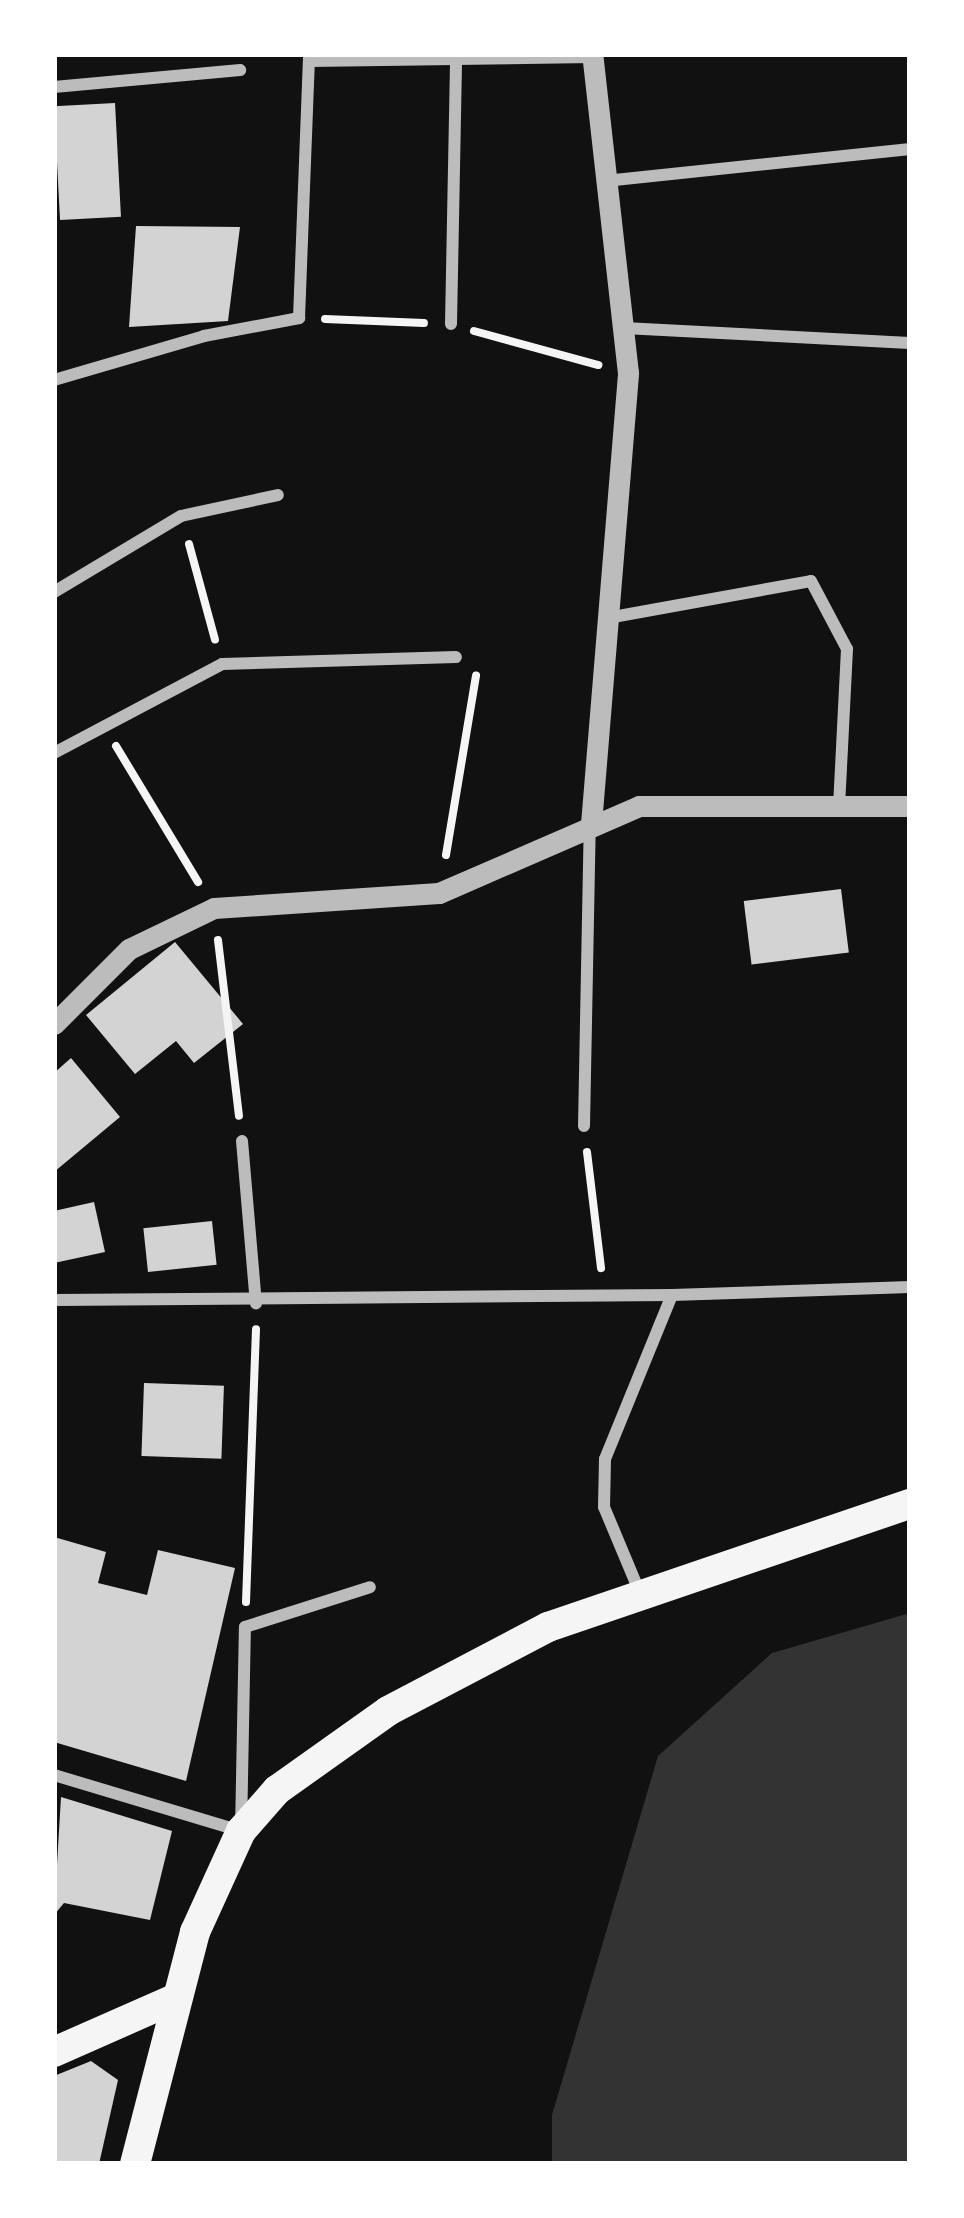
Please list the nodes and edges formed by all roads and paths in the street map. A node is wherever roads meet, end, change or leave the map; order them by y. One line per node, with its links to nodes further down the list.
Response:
1 (456, 55): 2 (street); 3 (street); 8 (street)
2 (592, 56): 7 (street)
3 (309, 58): 11 (street)
4 (240, 70): 5 (street)
5 (54, 87)
6 (910, 149): 7 (street)
7 (605, 182): 9 (street)
8 (451, 324)
9 (624, 328): 10 (street); 15 (street)
10 (910, 343)
11 (54, 380)
12 (278, 495): 13 (street)
13 (181, 516): 14 (street); 17 (path)
14 (54, 592)
15 (613, 617): 20 (street); 21 (street)
16 (456, 657): 17 (street); 22 (path)
17 (222, 664): 18 (street)
18 (54, 753)
19 (910, 806): 20 (street)
20 (839, 807): 21 (street)
21 (590, 824): 22 (street); 24 (street)
22 (440, 893): 23 (street)
23 (54, 1024)
24 (584, 1126): 27 (path)
25 (242, 1141): 30 (street)
26 (910, 1287): 28 (street)
27 (603, 1292): 28 (street); 30 (street)
28 (672, 1295): 33 (street)
29 (54, 1300): 30 (street)
30 (256, 1303): 34 (path)
31 (910, 1504): 33 (main road)
32 (370, 1587): 34 (street)
33 (640, 1593): 36 (main road)
34 (245, 1627): 36 (street)
35 (54, 1774): 36 (street)
36 (241, 1831): 37 (main road)
37 (174, 1999): 38 (main road); 39 (main road)
38 (54, 2052)
39 (135, 2164)

